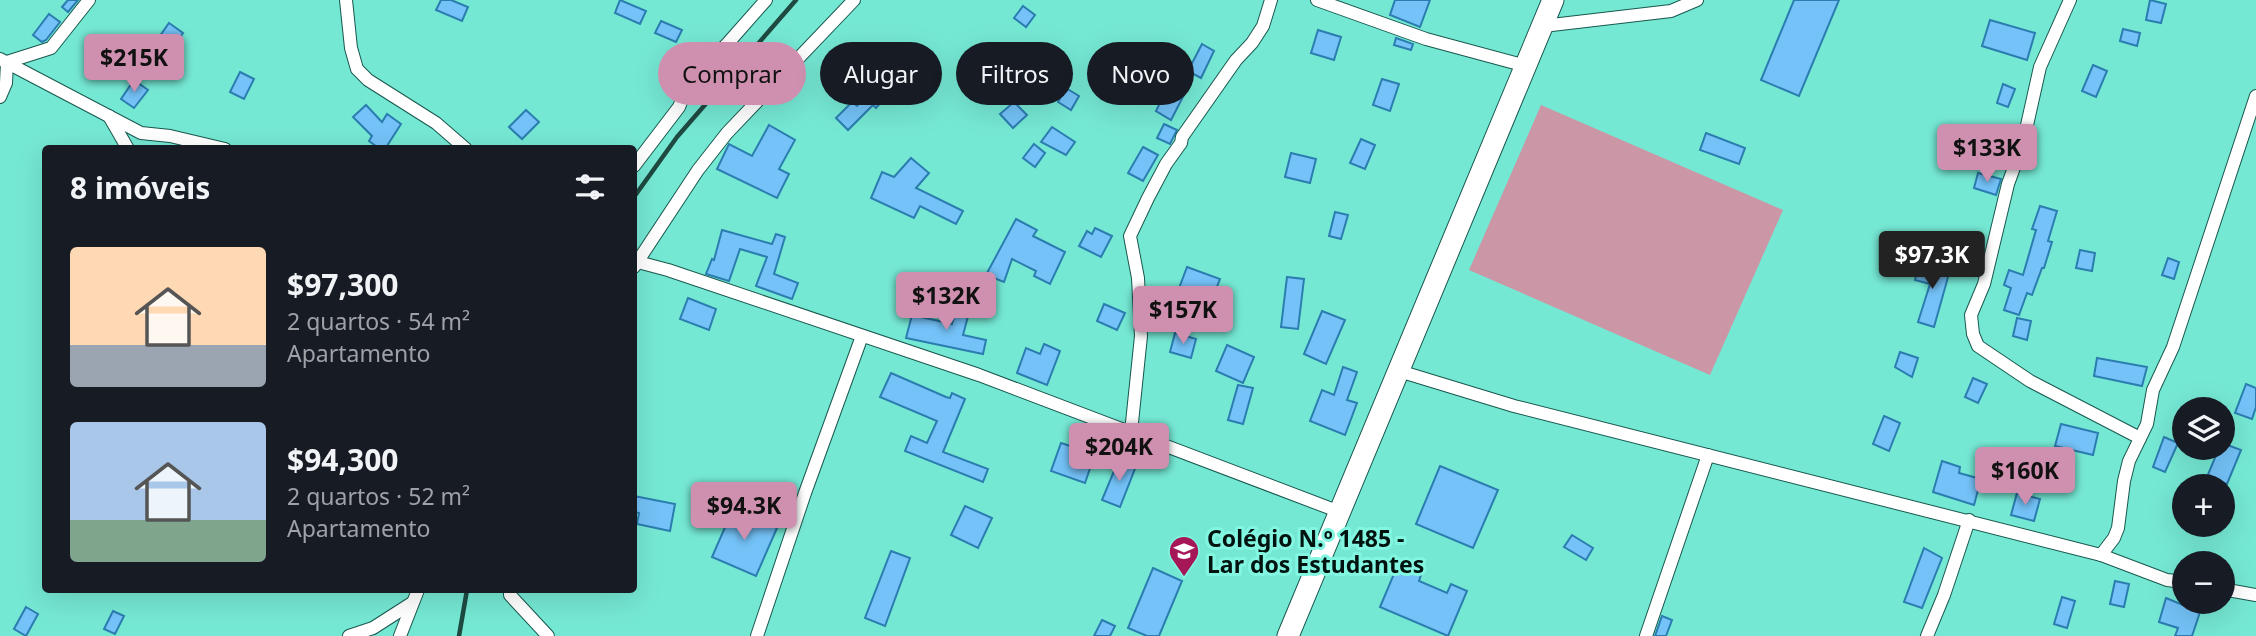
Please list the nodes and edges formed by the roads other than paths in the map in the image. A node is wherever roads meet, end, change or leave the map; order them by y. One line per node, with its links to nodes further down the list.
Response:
1 (89, 0): 11 (street)
2 (346, 0): 18 (street)
3 (766, 0): 19 (street)
4 (854, 0): 20 (street)
5 (1271, 0): 24 (street)
6 (1317, 0): 12 (street)
7 (1553, 0): 10 (main road)
8 (1698, 0): 10 (street)
9 (2070, 0): 25 (street)
10 (1543, 26): 12 (main road)
11 (4, 61): 14 (street); 15 (street)
12 (1526, 66): 23 (main road)
13 (2256, 96): 25 (street)
14 (0, 97)
15 (109, 116): 16 (street); 17 (street)
16 (126, 145)
17 (208, 145)
18 (461, 145)
19 (637, 162)
20 (637, 259)
21 (637, 264): 22 (street)
22 (862, 336): 24 (street); 39 (street)
23 (1399, 371): 26 (street); 27 (main road)
24 (1131, 432): 27 (street)
25 (2140, 438): 29 (street)
26 (1708, 454): 28 (street); 41 (street)
27 (1340, 512): 40 (main road)
28 (1969, 520): 29 (street); 42 (street)
29 (2101, 555): 30 (street)
30 (2172, 581)
31 (2235, 591): 34 (street)
32 (417, 593): 35 (street)
33 (510, 593): 38 (street)
34 (2256, 595)
35 (412, 603): 36 (street); 37 (street)
36 (349, 636)
37 (400, 636)
38 (548, 636)
39 (757, 636)
40 (1287, 636)
41 (1646, 636)
42 (1927, 636)

